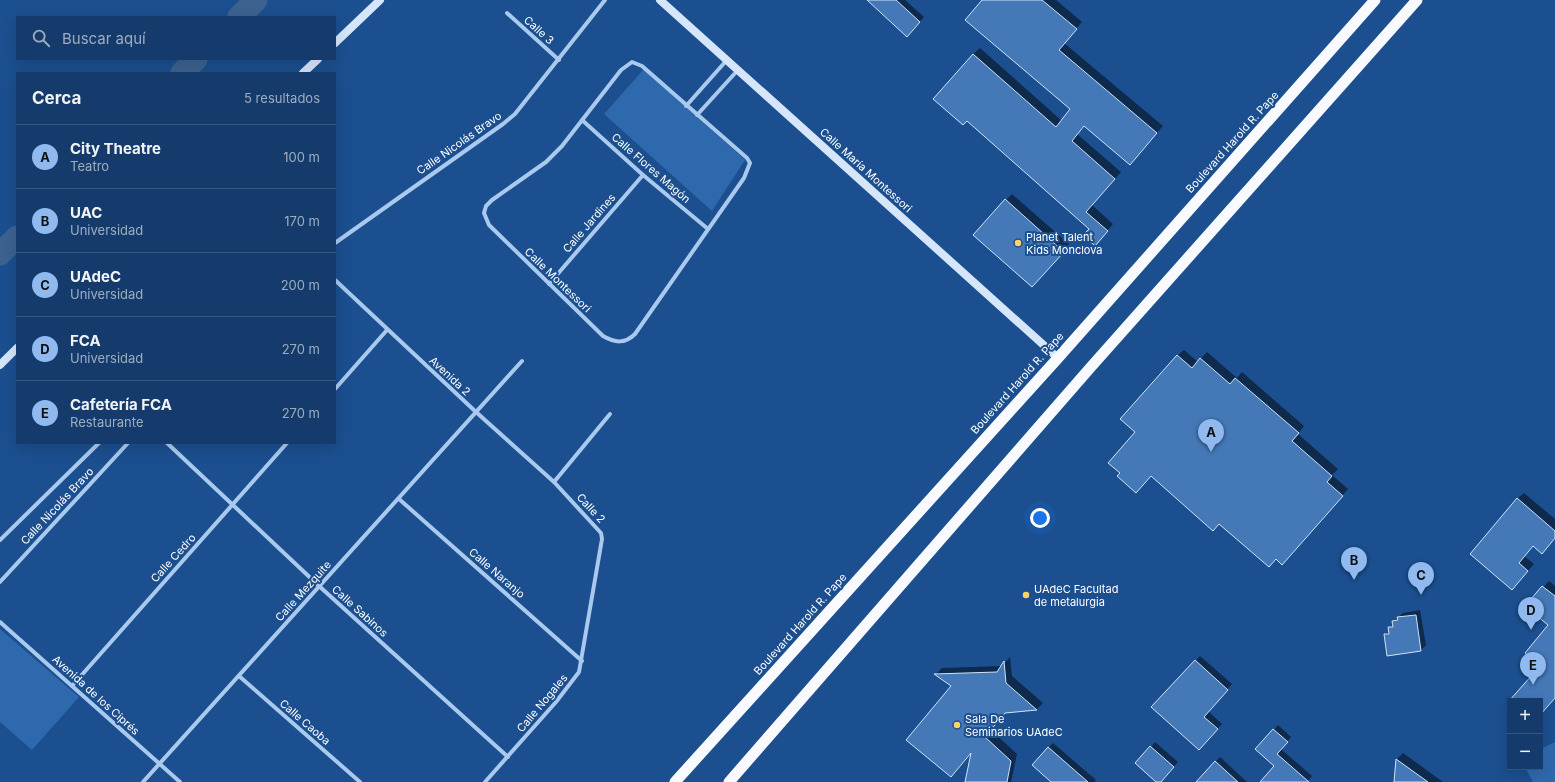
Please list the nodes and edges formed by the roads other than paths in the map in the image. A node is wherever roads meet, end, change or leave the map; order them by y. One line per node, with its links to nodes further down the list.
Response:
1 (380, 0): 7 (main road)
2 (605, 0): 9 (street, Calle Nicolás Bravo)
3 (660, 0): 10 (main road, Calle María Montessori)
4 (1375, 0): 23 (highway, Boulevard Harold R. Pape)
5 (1417, 0): 51 (highway)
6 (507, 13): 9 (street, Calle 3)
7 (336, 42)
8 (317, 60): 12 (main road)
9 (559, 60): 18 (street, Calle Nicolás Bravo)
10 (726, 61): 11 (main road, Calle María Montessori); 13 (street)
11 (737, 71): 14 (street); 23 (main road, Calle María Montessori)
12 (304, 72)
13 (686, 106): 14 (street, Calle Montessori); 15 (street, Calle Montessori)
14 (697, 115): 17 (street, Calle Montessori)
15 (582, 120): 16 (street, Calle Flores Magón); 20 (street, Calle Montessori)
16 (643, 174): 17 (street, Calle Flores Magón); 20 (street, Calle Jardines)
17 (708, 229): 20 (street, Calle Montessori)
18 (336, 242)
19 (336, 281): 21 (street, Avenida 2)
20 (549, 284)
21 (387, 330): 26 (street); 27 (street, Avenida 2)
22 (16, 349): 25 (main road)
23 (1058, 358): 50 (highway, Boulevard Harold R. Pape)
24 (522, 361): 27 (street, Calle Mezquite)
25 (0, 364)
26 (336, 388)
27 (476, 412): 33 (street, Avenida 2); 34 (street, Calle Mezquite)
28 (610, 414): 33 (street)
29 (98, 444): 36 (street)
30 (127, 444): 38 (street, Calle Nicolás Bravo)
31 (168, 444): 35 (street, Calle Sabinos)
32 (286, 444): 35 (street, Calle Cedro)
33 (554, 482): 37 (street, Calle 2)
34 (399, 499): 39 (street, Calle Mezquite); 41 (street, Calle Naranjo)
35 (233, 504): 39 (street, Calle Sabinos); 43 (street, Calle Cedro)
36 (0, 540)
37 (600, 552): 41 (street, Calle Nogales)
38 (0, 582)
39 (319, 586): 42 (street, Calle Mezquite); 44 (street, Calle Sabinos)
40 (0, 622): 43 (street, Avenida de los Ciprés)
41 (582, 661): 44 (street, Calle Nogales)
42 (239, 676): 45 (street, Calle Mezquite); 48 (street, Calle Caoba)
43 (72, 686): 45 (street, Avenida de los Ciprés)
44 (508, 757): 49 (street, Calle Nogales)
45 (160, 764): 46 (street, Calle Mezquite); 47 (street, Avenida de los Ciprés)
46 (144, 782)
47 (180, 782)
48 (360, 782)
49 (485, 782)
50 (675, 782)
51 (730, 782)

